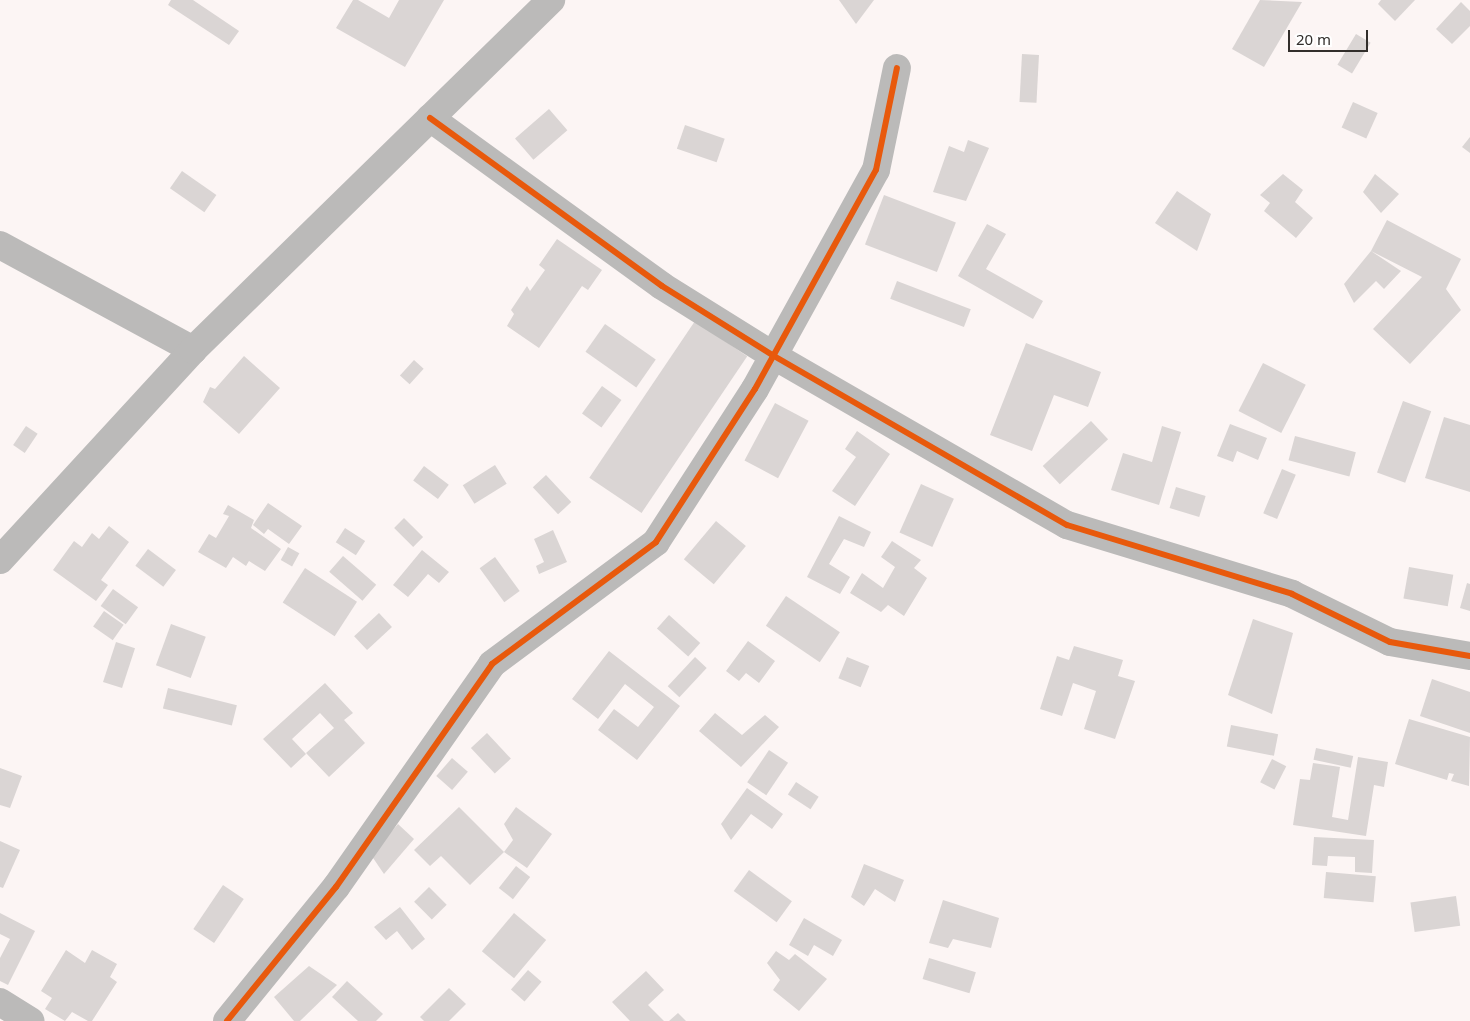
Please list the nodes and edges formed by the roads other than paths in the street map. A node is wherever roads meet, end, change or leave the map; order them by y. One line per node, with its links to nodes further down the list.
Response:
1 (551, 0): 3 (street)
2 (896, 68): 6 (street)
3 (430, 118): 5 (street); 6 (street)
4 (0, 245): 5 (street)
5 (193, 350): 7 (street)
6 (774, 356): 8 (street); 11 (street)
7 (0, 560)
8 (1470, 656)
9 (0, 1002): 10 (street)
10 (30, 1021)
11 (227, 1021)

